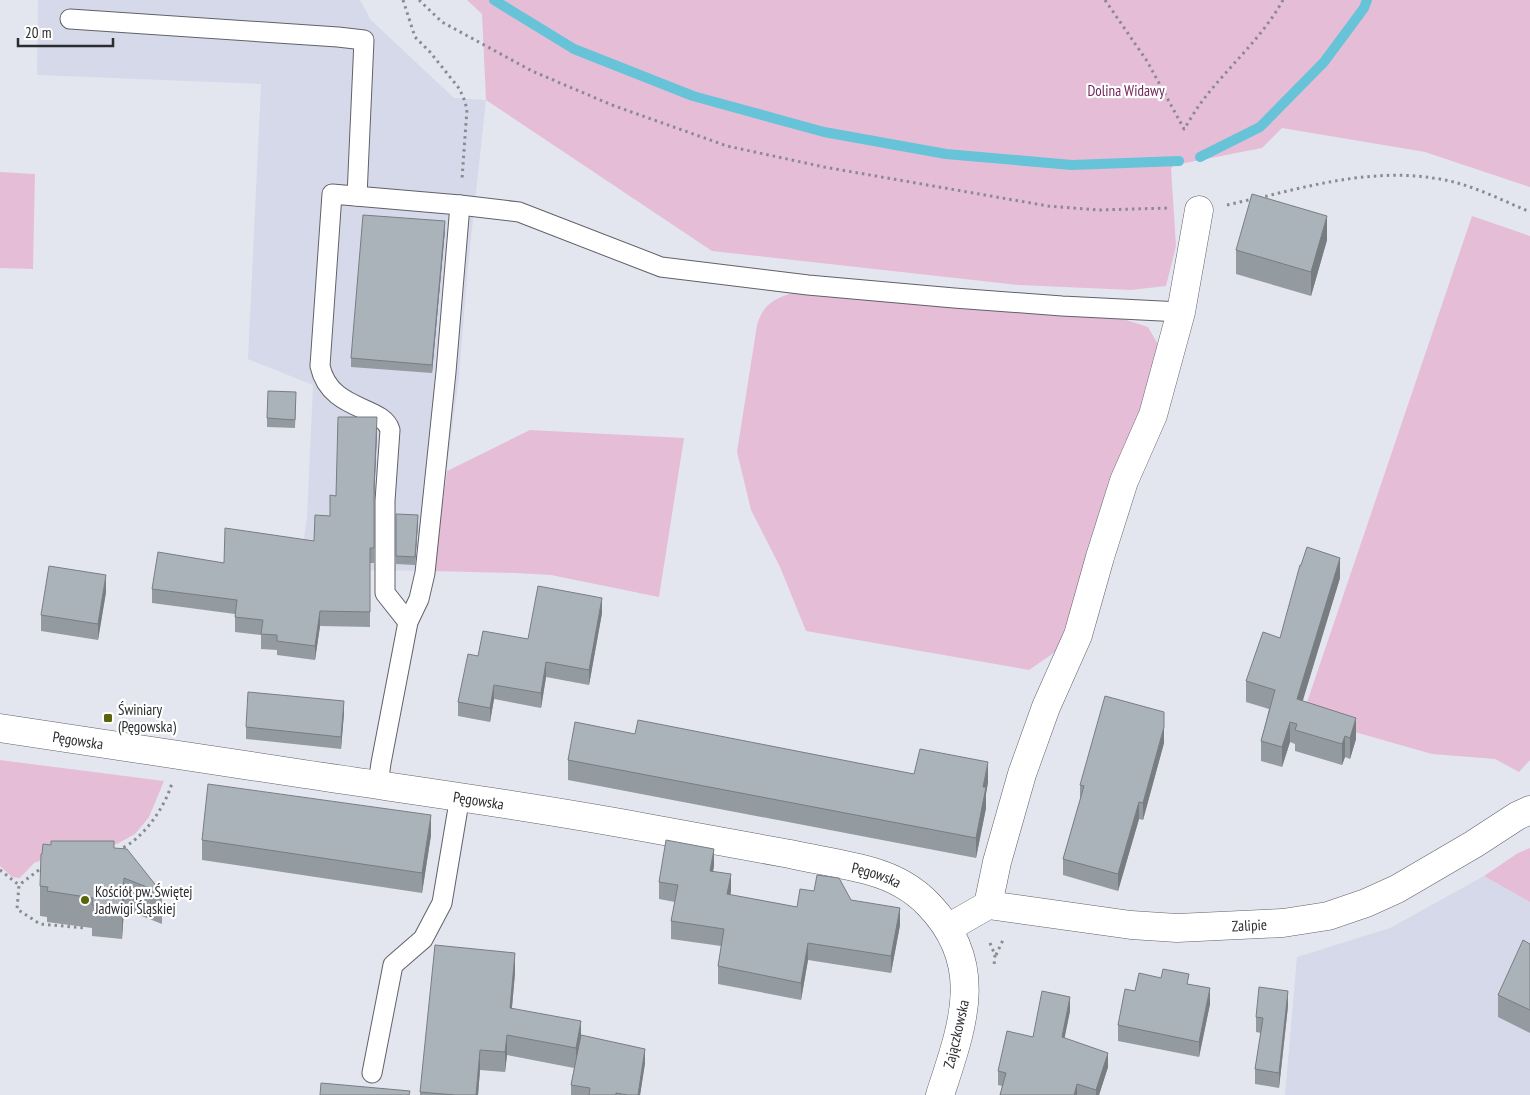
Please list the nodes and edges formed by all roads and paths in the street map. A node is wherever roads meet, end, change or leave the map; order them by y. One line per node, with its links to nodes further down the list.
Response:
1 (403, 0): 7 (path)
2 (419, 0): 8 (path)
3 (1283, 0): 4 (path)
4 (1105, 2)
5 (70, 19): 6 (lane)
6 (357, 196): 7 (lane); 11 (lane)
7 (460, 205): 10 (lane); 11 (lane)
8 (1199, 210): 9 (path); 10 (street)
9 (1530, 212)
10 (1181, 312): 21 (street)
11 (408, 622): 13 (lane)
12 (0, 728): 13 (street, Pęgowska)
13 (378, 785): 15 (street, Pęgowska)
14 (168, 793): 17 (path)
15 (460, 796): 22 (street, Pęgowska); 24 (lane)
16 (1530, 810): 21 (street, Zalipie)
17 (117, 852)
18 (48, 865): 20 (path)
19 (0, 870): 20 (path)
20 (19, 885): 23 (path)
21 (988, 905): 22 (street)
22 (944, 923): 25 (street, Zajączkowska)
23 (85, 928)
24 (372, 1073)
25 (940, 1095)

